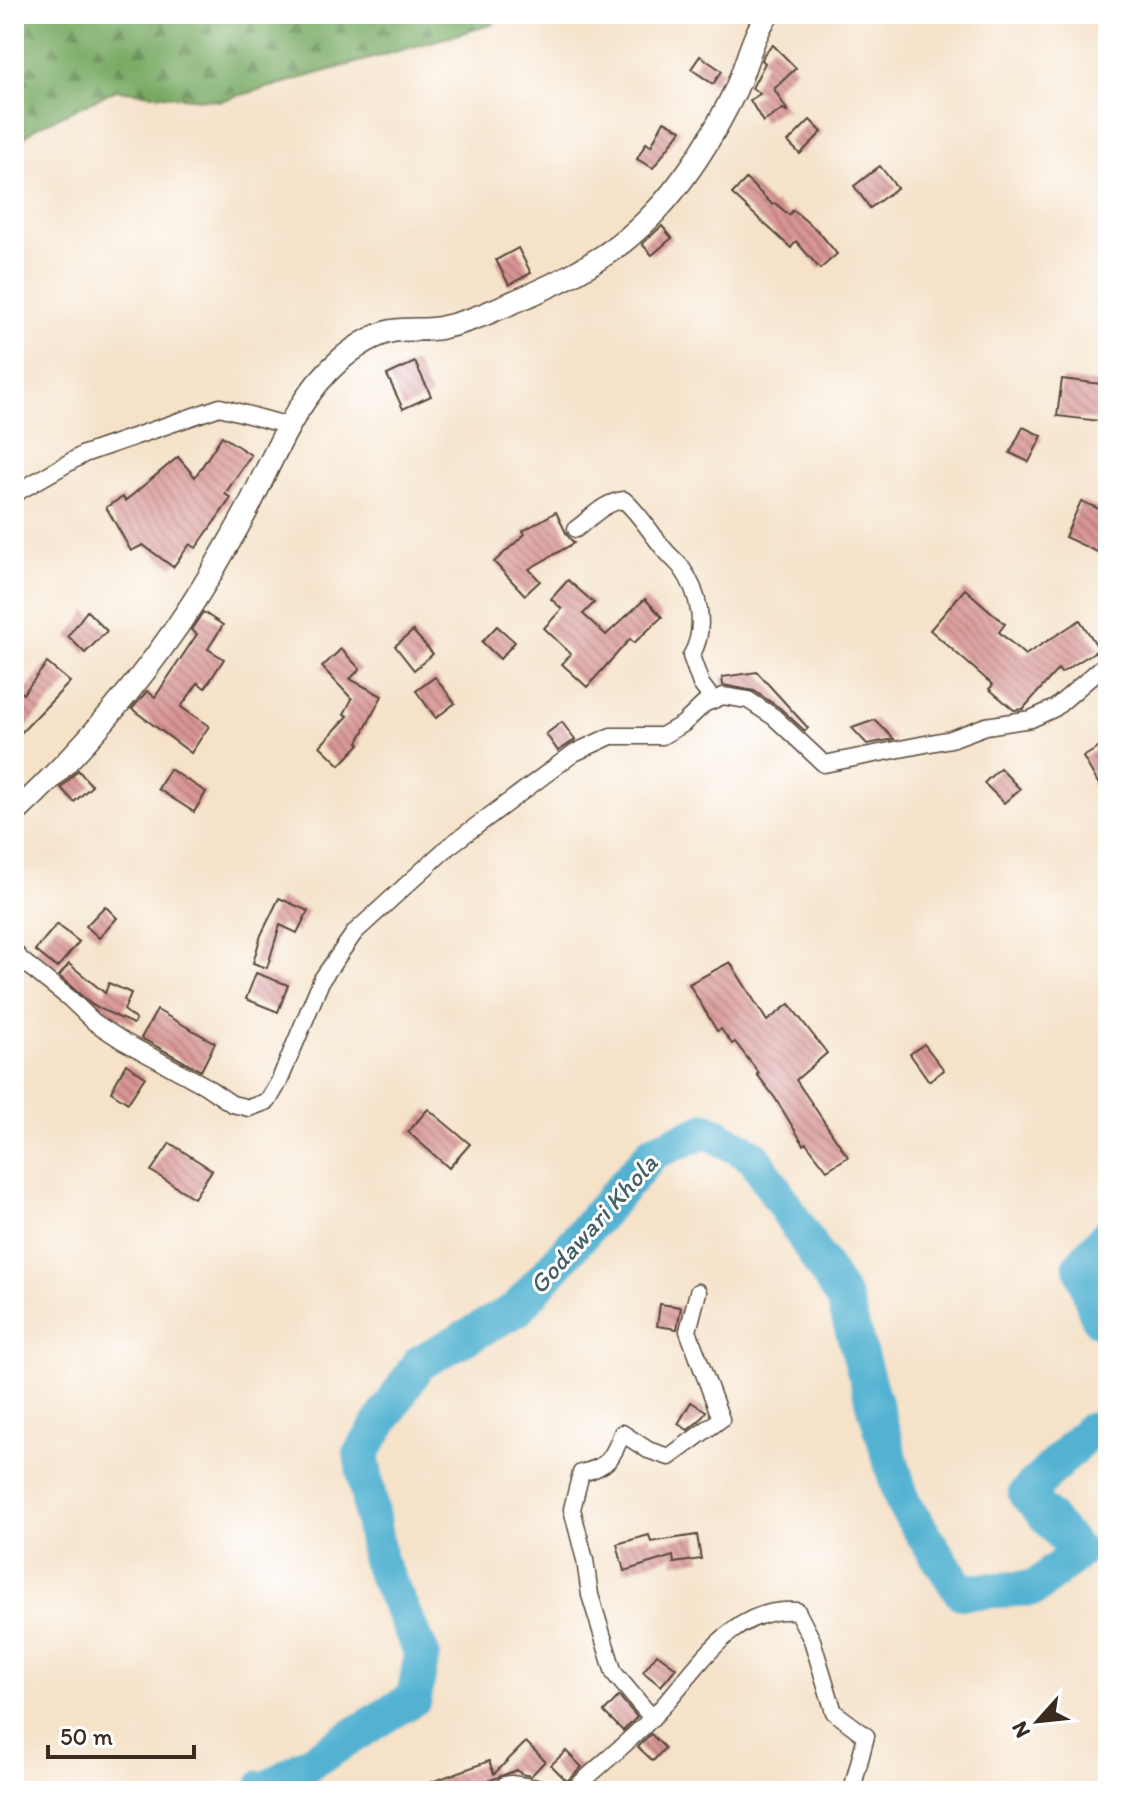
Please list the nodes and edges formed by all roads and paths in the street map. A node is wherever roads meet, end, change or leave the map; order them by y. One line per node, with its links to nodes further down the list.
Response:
1 (768, 14): 2 (street)
2 (289, 426): 3 (street); 7 (street)
3 (14, 494)
4 (576, 529): 6 (street)
5 (1108, 662): 6 (street)
6 (713, 700): 8 (street)
7 (14, 814)
8 (14, 951)
9 (698, 1292): 10 (street)
10 (652, 1718): 11 (street); 14 (street)
11 (854, 1782)
12 (502, 1791): 13 (street)
13 (559, 1791)
14 (572, 1791)

